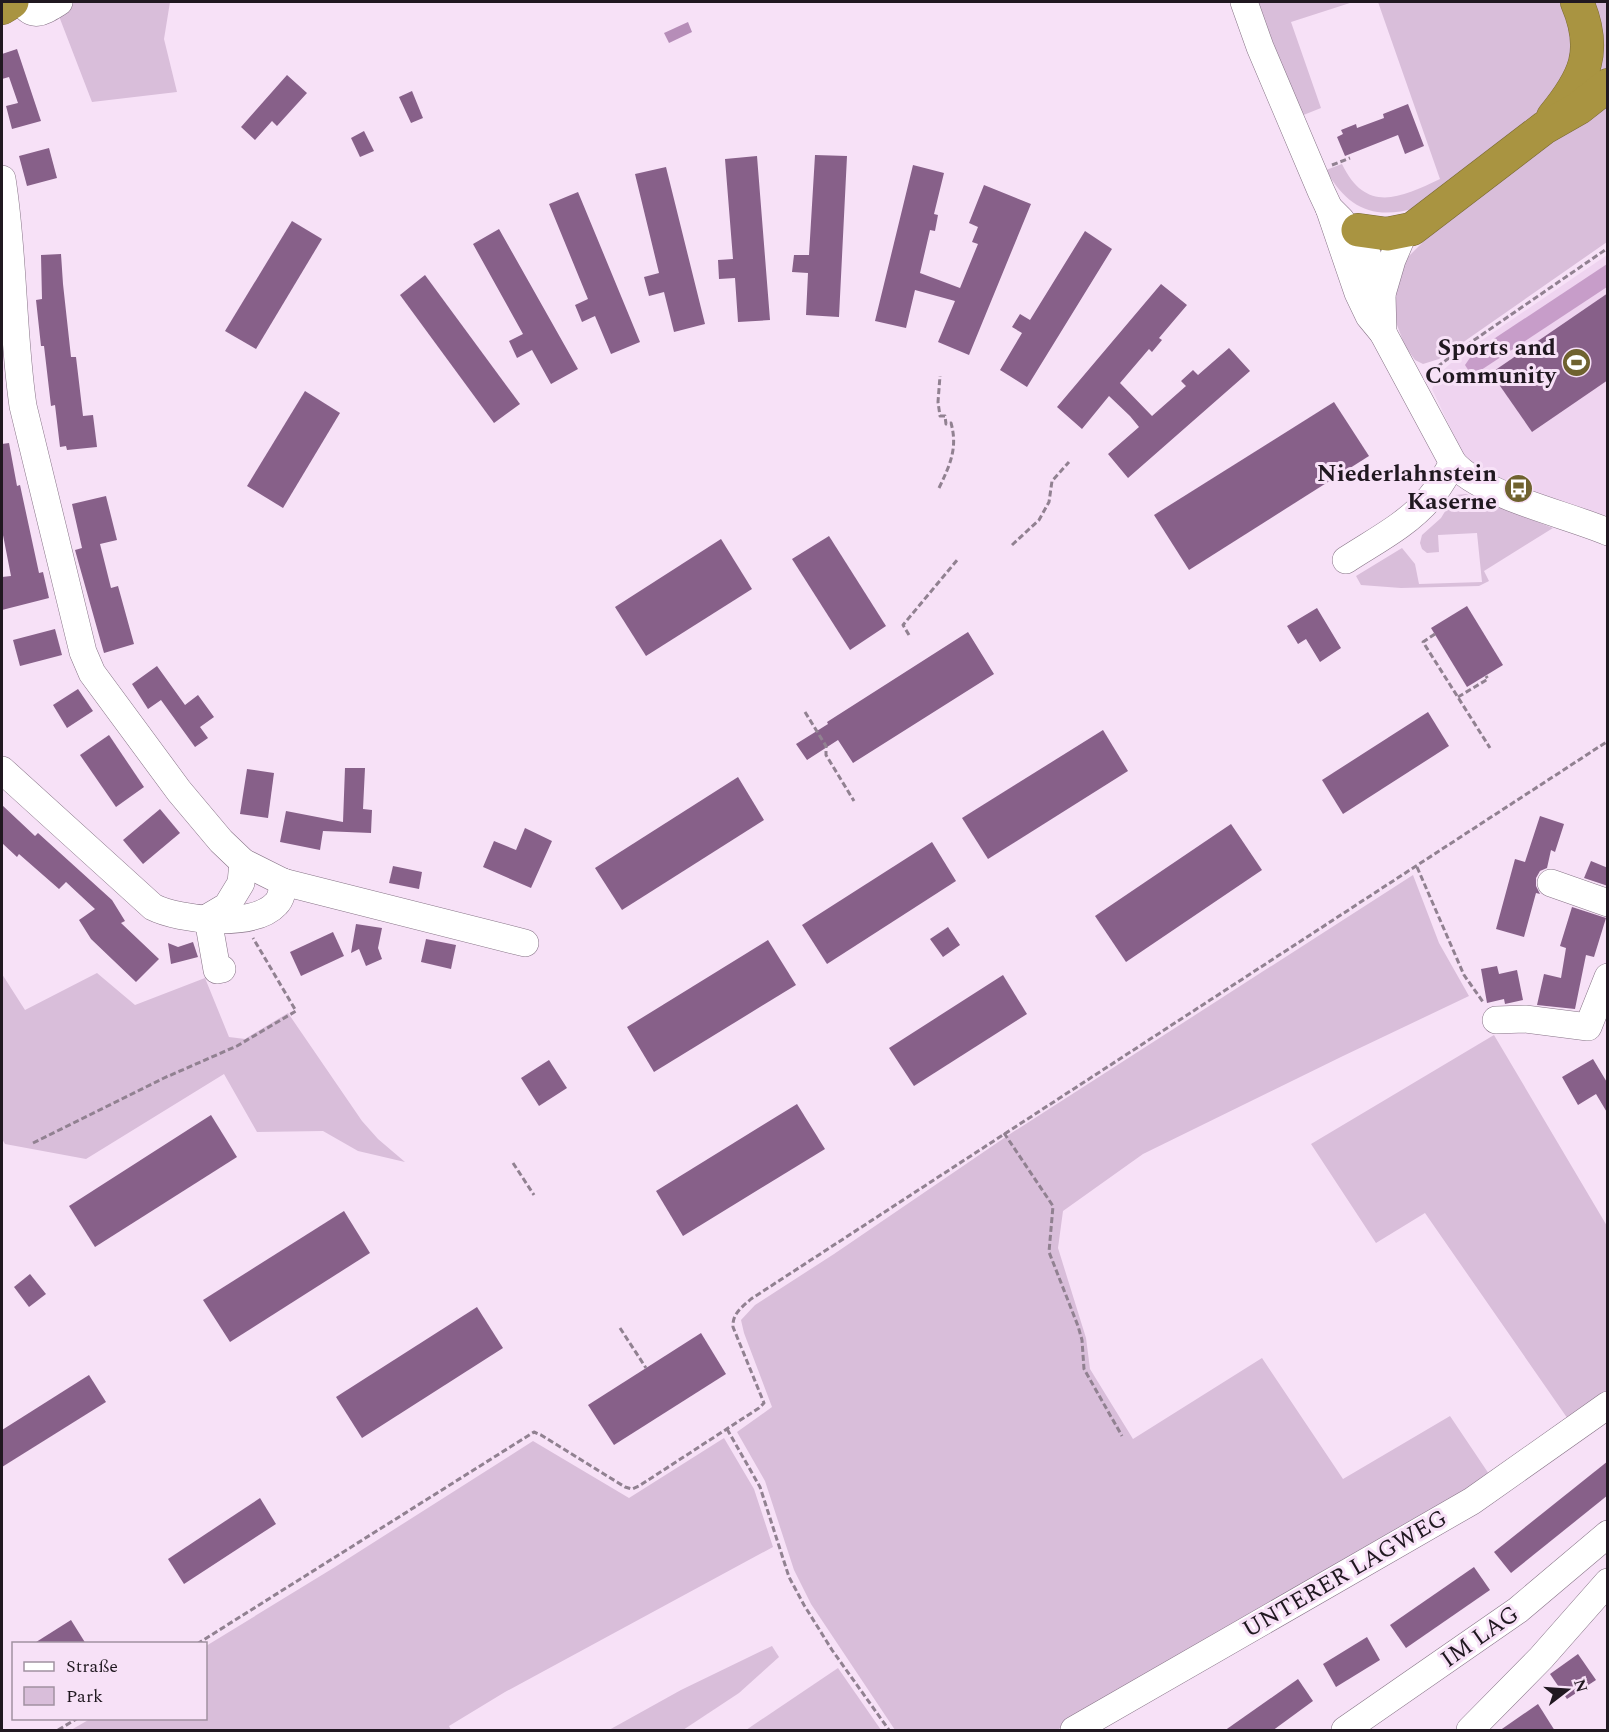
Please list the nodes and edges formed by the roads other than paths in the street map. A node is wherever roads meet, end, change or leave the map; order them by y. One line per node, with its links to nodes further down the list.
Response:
1 (12, 2): 6 (highway)
2 (22, 2): 3 (street)
3 (59, 2)
4 (1244, 2): 10 (street)
5 (1577, 2): 8 (highway)
6 (2, 8)
7 (1608, 85): 8 (highway)
8 (1544, 128): 12 (highway)
9 (2, 179): 18 (street)
10 (1329, 208): 11 (street); 13 (street)
11 (1358, 230): 12 (highway); 13 (street)
12 (1404, 232): 13 (street)
13 (1370, 294): 14 (street)
14 (1453, 463): 15 (street); 16 (street)
15 (1608, 532)
16 (1346, 560)
17 (2, 770): 22 (street)
18 (243, 861): 19 (street); 22 (street)
19 (276, 880): 22 (street); 23 (street)
20 (1551, 883): 21 (street)
21 (1608, 903)
22 (220, 915): 24 (street)
23 (525, 943)
24 (222, 969)
25 (1608, 977): 27 (street)
26 (1496, 1020): 27 (street)
27 (1598, 1030)
28 (1608, 1405): 31 (street, UNTERER LAGWEG)
29 (1608, 1534): 32 (street, IM LAG)
30 (1608, 1582): 33 (street)
31 (1074, 1731)
32 (1345, 1731)
33 (1470, 1731)

